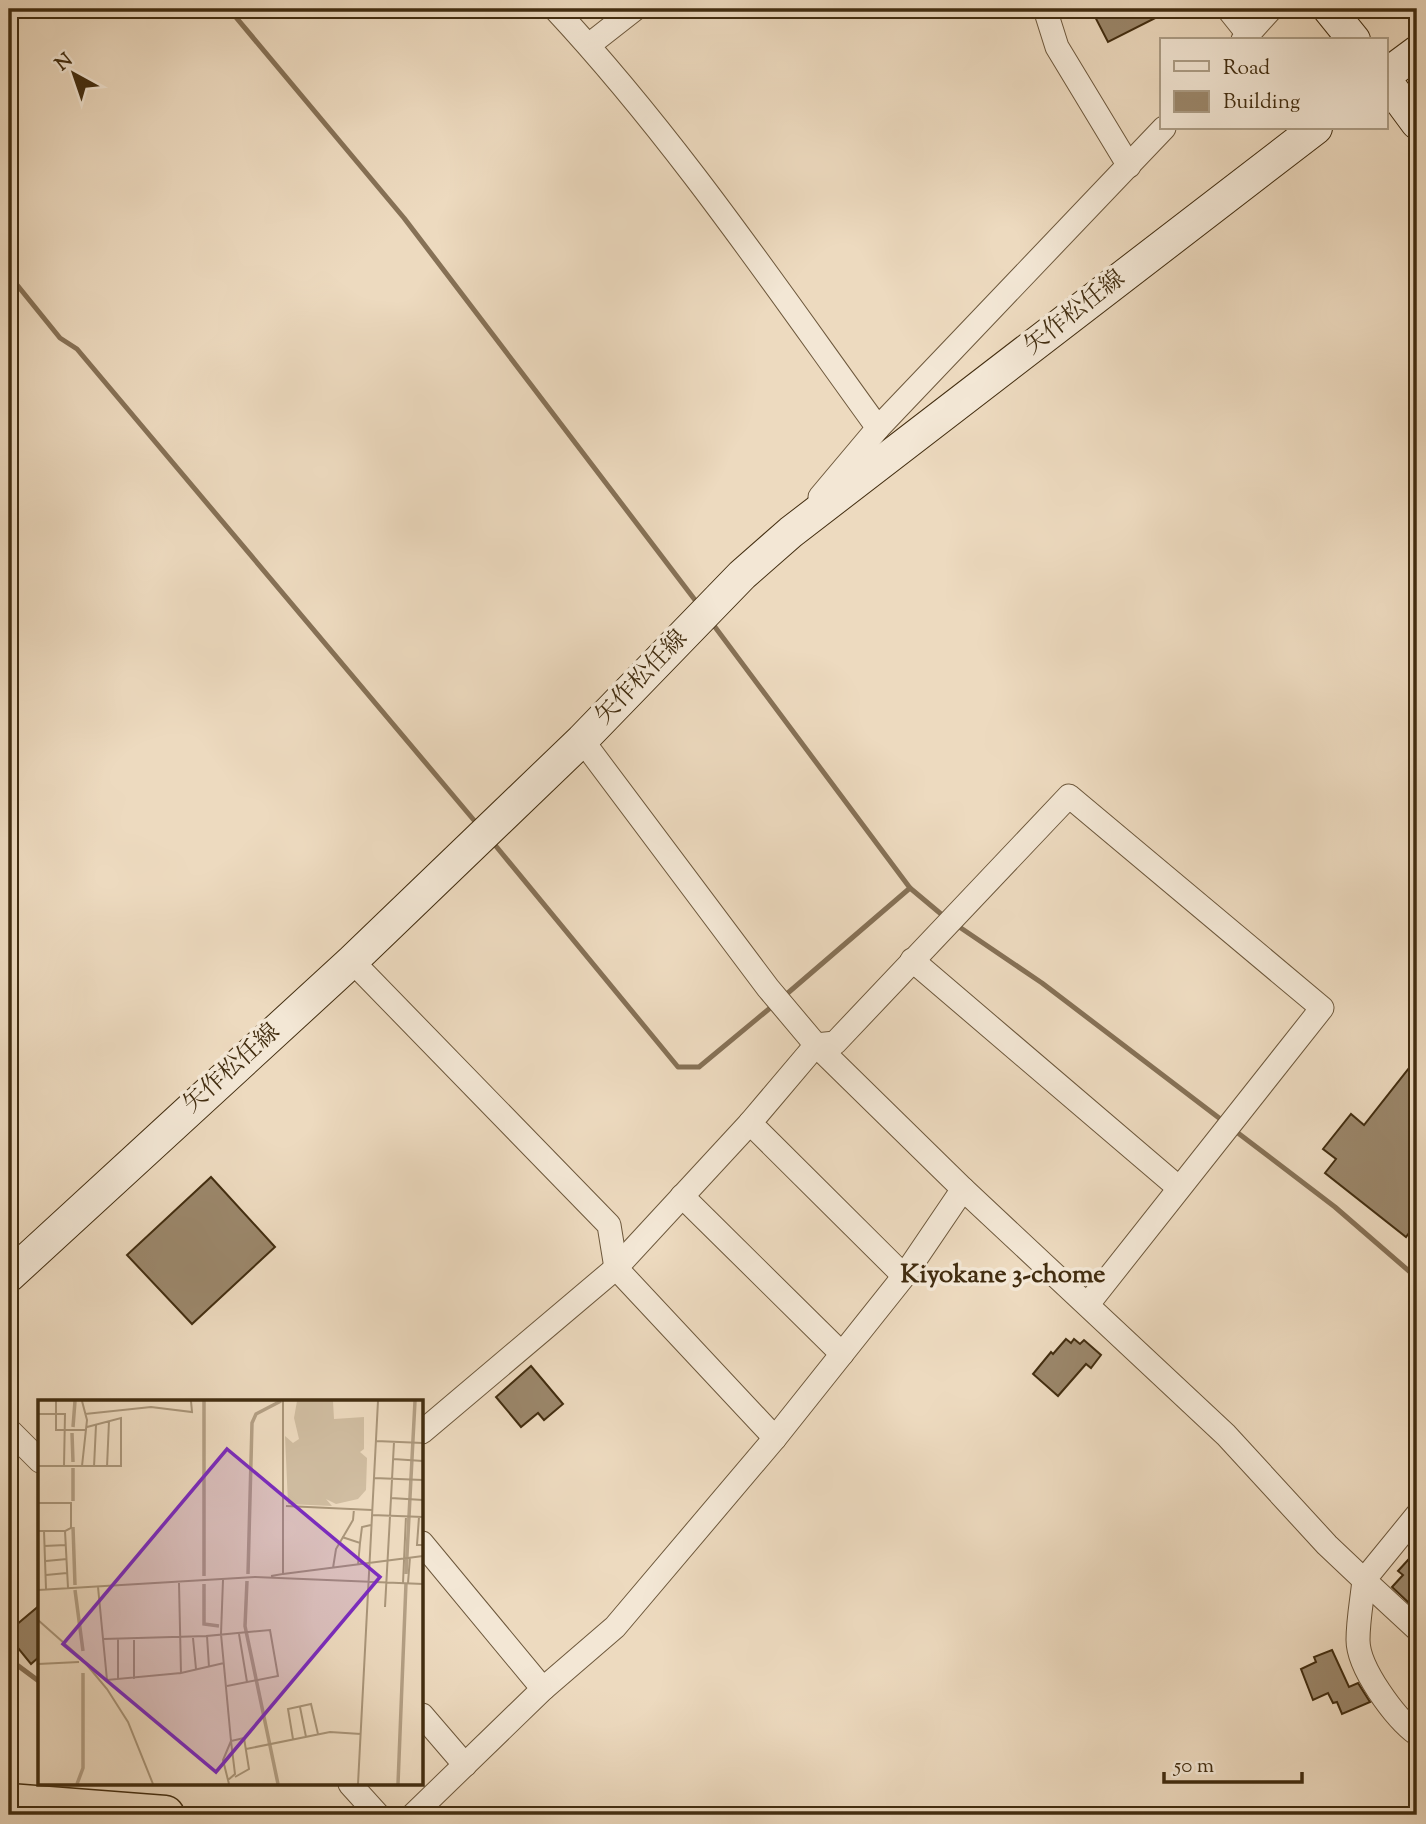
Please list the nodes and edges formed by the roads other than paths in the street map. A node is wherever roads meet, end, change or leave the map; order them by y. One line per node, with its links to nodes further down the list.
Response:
1 (555, 9): 9 (street)
2 (635, 9): 9 (street)
3 (1045, 9): 16 (street)
4 (1228, 9): 7 (street)
5 (1271, 9): 7 (street)
6 (1329, 9): 8 (main road)
7 (1245, 37)
8 (1352, 38)
9 (589, 45): 17 (street)
10 (1417, 52): 11 (main road)
11 (1388, 74)
12 (1388, 84): 13 (main road)
13 (1417, 123)
14 (1162, 130): 16 (street)
15 (1313, 130): 18 (main road, 矢作松任線)
16 (1129, 166): 17 (street)
17 (878, 428): 18 (street)
18 (791, 532): 19 (main road, 矢作松任線)
19 (582, 740): 21 (main road, 矢作松任線); 22 (street)
20 (912, 960): 22 (street); 24 (street); 24 (street)
21 (352, 961): 27 (street); 28 (main road, 矢作松任線)
22 (809, 1037): 23 (street); 25 (street)
23 (750, 1123): 26 (street); 29 (street)
24 (1180, 1188): 30 (street)
25 (963, 1189): 29 (street); 30 (street)
26 (682, 1196): 27 (street); 31 (street)
27 (616, 1268): 33 (street); 34 (street)
28 (9, 1276)
29 (904, 1276): 31 (street)
30 (1088, 1304): 38 (street)
31 (842, 1354): 34 (street)
32 (9, 1430): 35 (street)
33 (424, 1430)
34 (775, 1438): 40 (street)
35 (38, 1459)
36 (1417, 1515): 38 (street)
37 (424, 1545): 40 (street)
38 (1364, 1580): 39 (street); 42 (street)
39 (1417, 1629)
40 (543, 1689): 43 (street)
41 (424, 1717): 43 (street)
42 (1417, 1734)
43 (465, 1765): 48 (street)
44 (352, 1786): 47 (street)
45 (9, 1803): 46 (highway)
46 (165, 1815)
47 (378, 1815)
48 (413, 1815)

